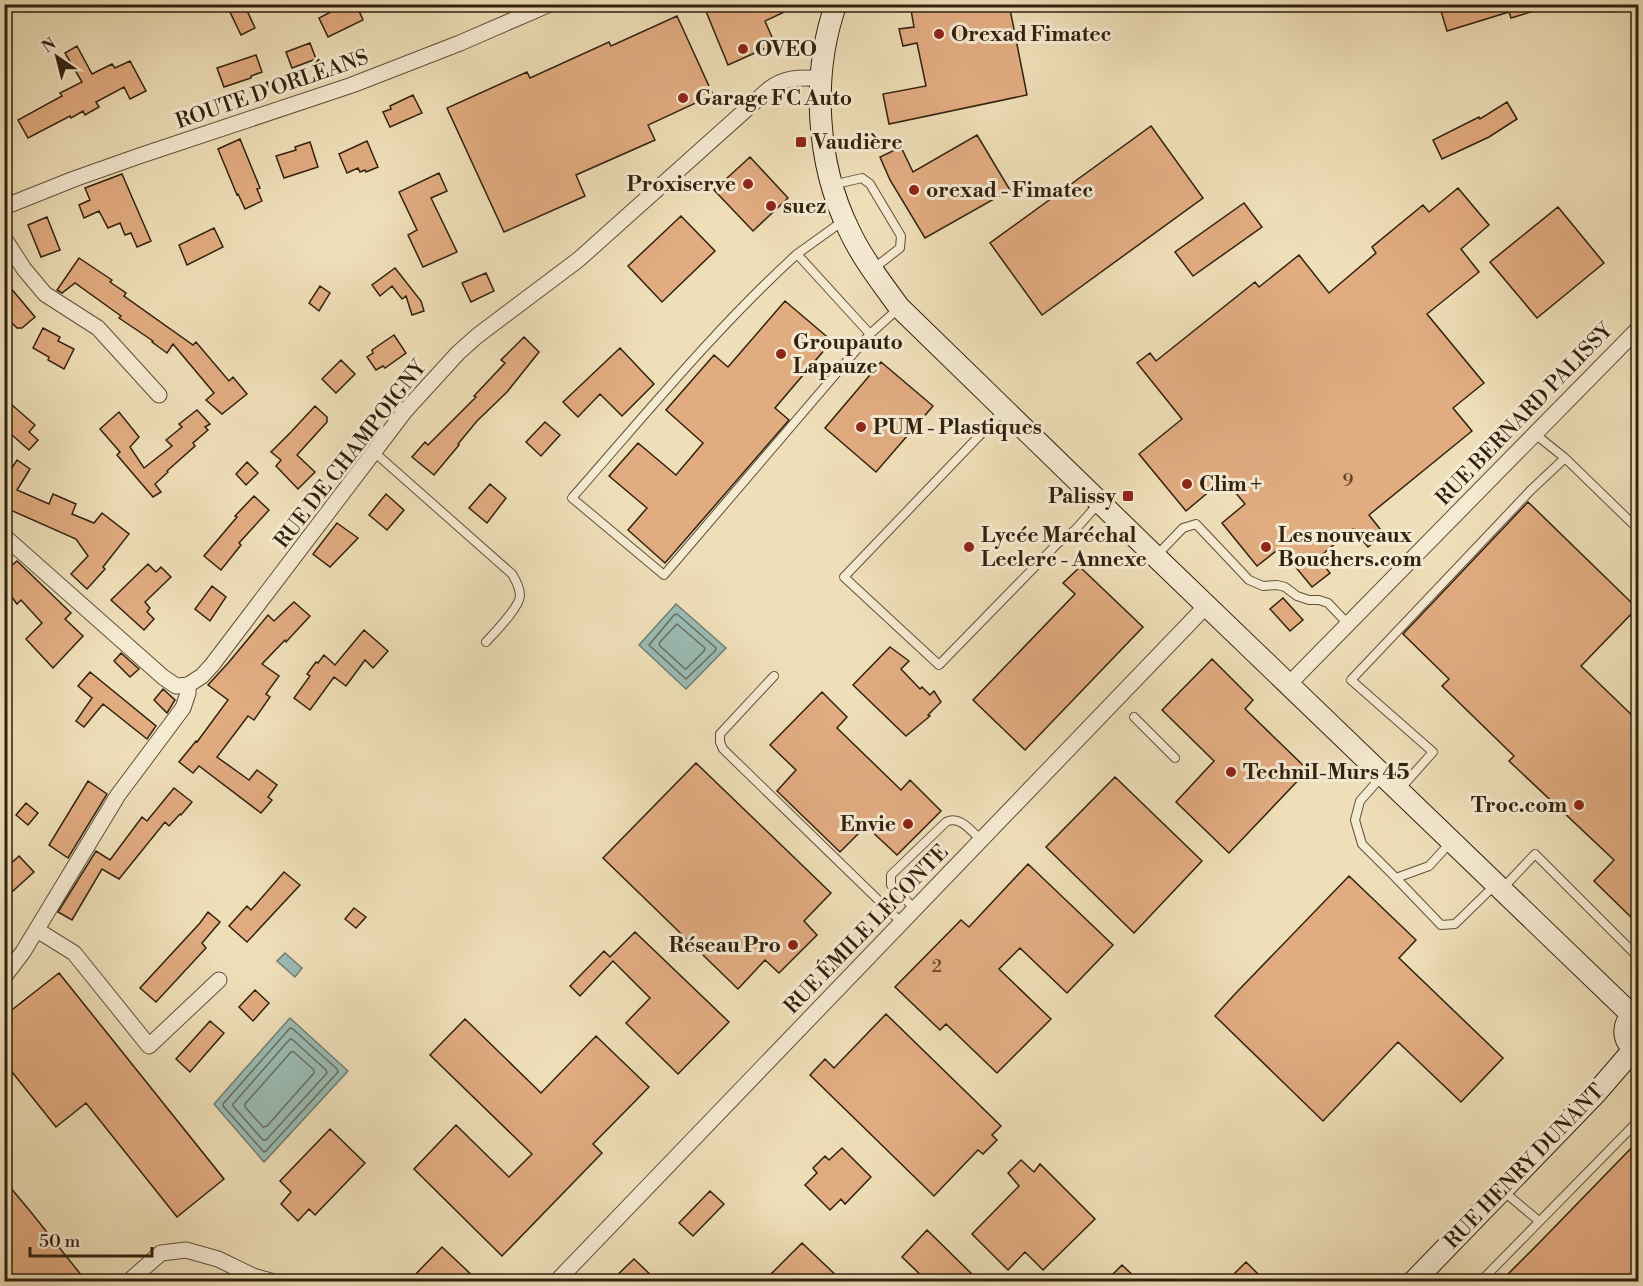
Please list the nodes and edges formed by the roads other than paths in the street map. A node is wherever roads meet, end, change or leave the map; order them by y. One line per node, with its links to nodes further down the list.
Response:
1 (550, 4): 5 (street, ROUTE D'ORLÉANS)
2 (836, 4): 3 (street)
3 (820, 78): 4 (street); 16 (street, RUE DE CHAMPOIGNY)
4 (832, 184): 6 (street); 9 (lane)
5 (4, 207)
6 (844, 220): 8 (lane); 9 (street)
7 (4, 238): 13 (street)
8 (796, 254): 12 (lane); 12 (lane)
9 (872, 270): 10 (street)
10 (899, 307): 12 (lane); 14 (street)
11 (1638, 329): 15 (street, RUE BERNARD PALISSY)
12 (870, 334)
13 (159, 395)
14 (1004, 410): 18 (street); 18 (lane)
15 (1534, 434): 17 (lane); 23 (street, RUE BERNARD PALISSY)
16 (374, 452): 24 (lane); 27 (street, RUE DE CHAMPOIGNY)
17 (1564, 458): 19 (lane); 31 (lane)
18 (1100, 502): 21 (street)
19 (1638, 529)
20 (4, 536): 27 (street)
21 (1156, 557): 22 (street); 23 (lane)
22 (1207, 605): 26 (street); 32 (street, RUE ÉMILE LECONTE)
23 (1348, 624): 26 (street, RUE BERNARD PALISSY)
24 (486, 642)
25 (774, 676): 37 (lane)
26 (1289, 684): 30 (street)
27 (188, 685): 38 (street)
28 (1134, 717): 29 (lane)
29 (1176, 758)
30 (1383, 775): 31 (street); 34 (lane)
31 (1399, 790): 33 (street)
32 (981, 840): 36 (street, RUE ÉMILE LECONTE); 36 (lane)
33 (1451, 841): 34 (lane); 35 (street)
34 (1396, 878): 35 (lane)
35 (1499, 887): 39 (lane); 42 (street)
36 (915, 909): 37 (street, RUE ÉMILE LECONTE)
37 (902, 923): 49 (street, RUE ÉMILE LECONTE)
38 (37, 930): 40 (street); 41 (street)
39 (1638, 957)
40 (4, 977)
41 (219, 980)
42 (1635, 1012): 43 (street)
43 (1636, 1050): 45 (street, RUE HENRY DUNANT)
44 (1638, 1121): 46 (lane)
45 (1502, 1190): 46 (lane); 50 (street, RUE HENRY DUNANT)
46 (1539, 1221): 51 (lane)
47 (128, 1281): 48 (street)
48 (274, 1281)
49 (556, 1281)
50 (1413, 1281)
51 (1480, 1281)

